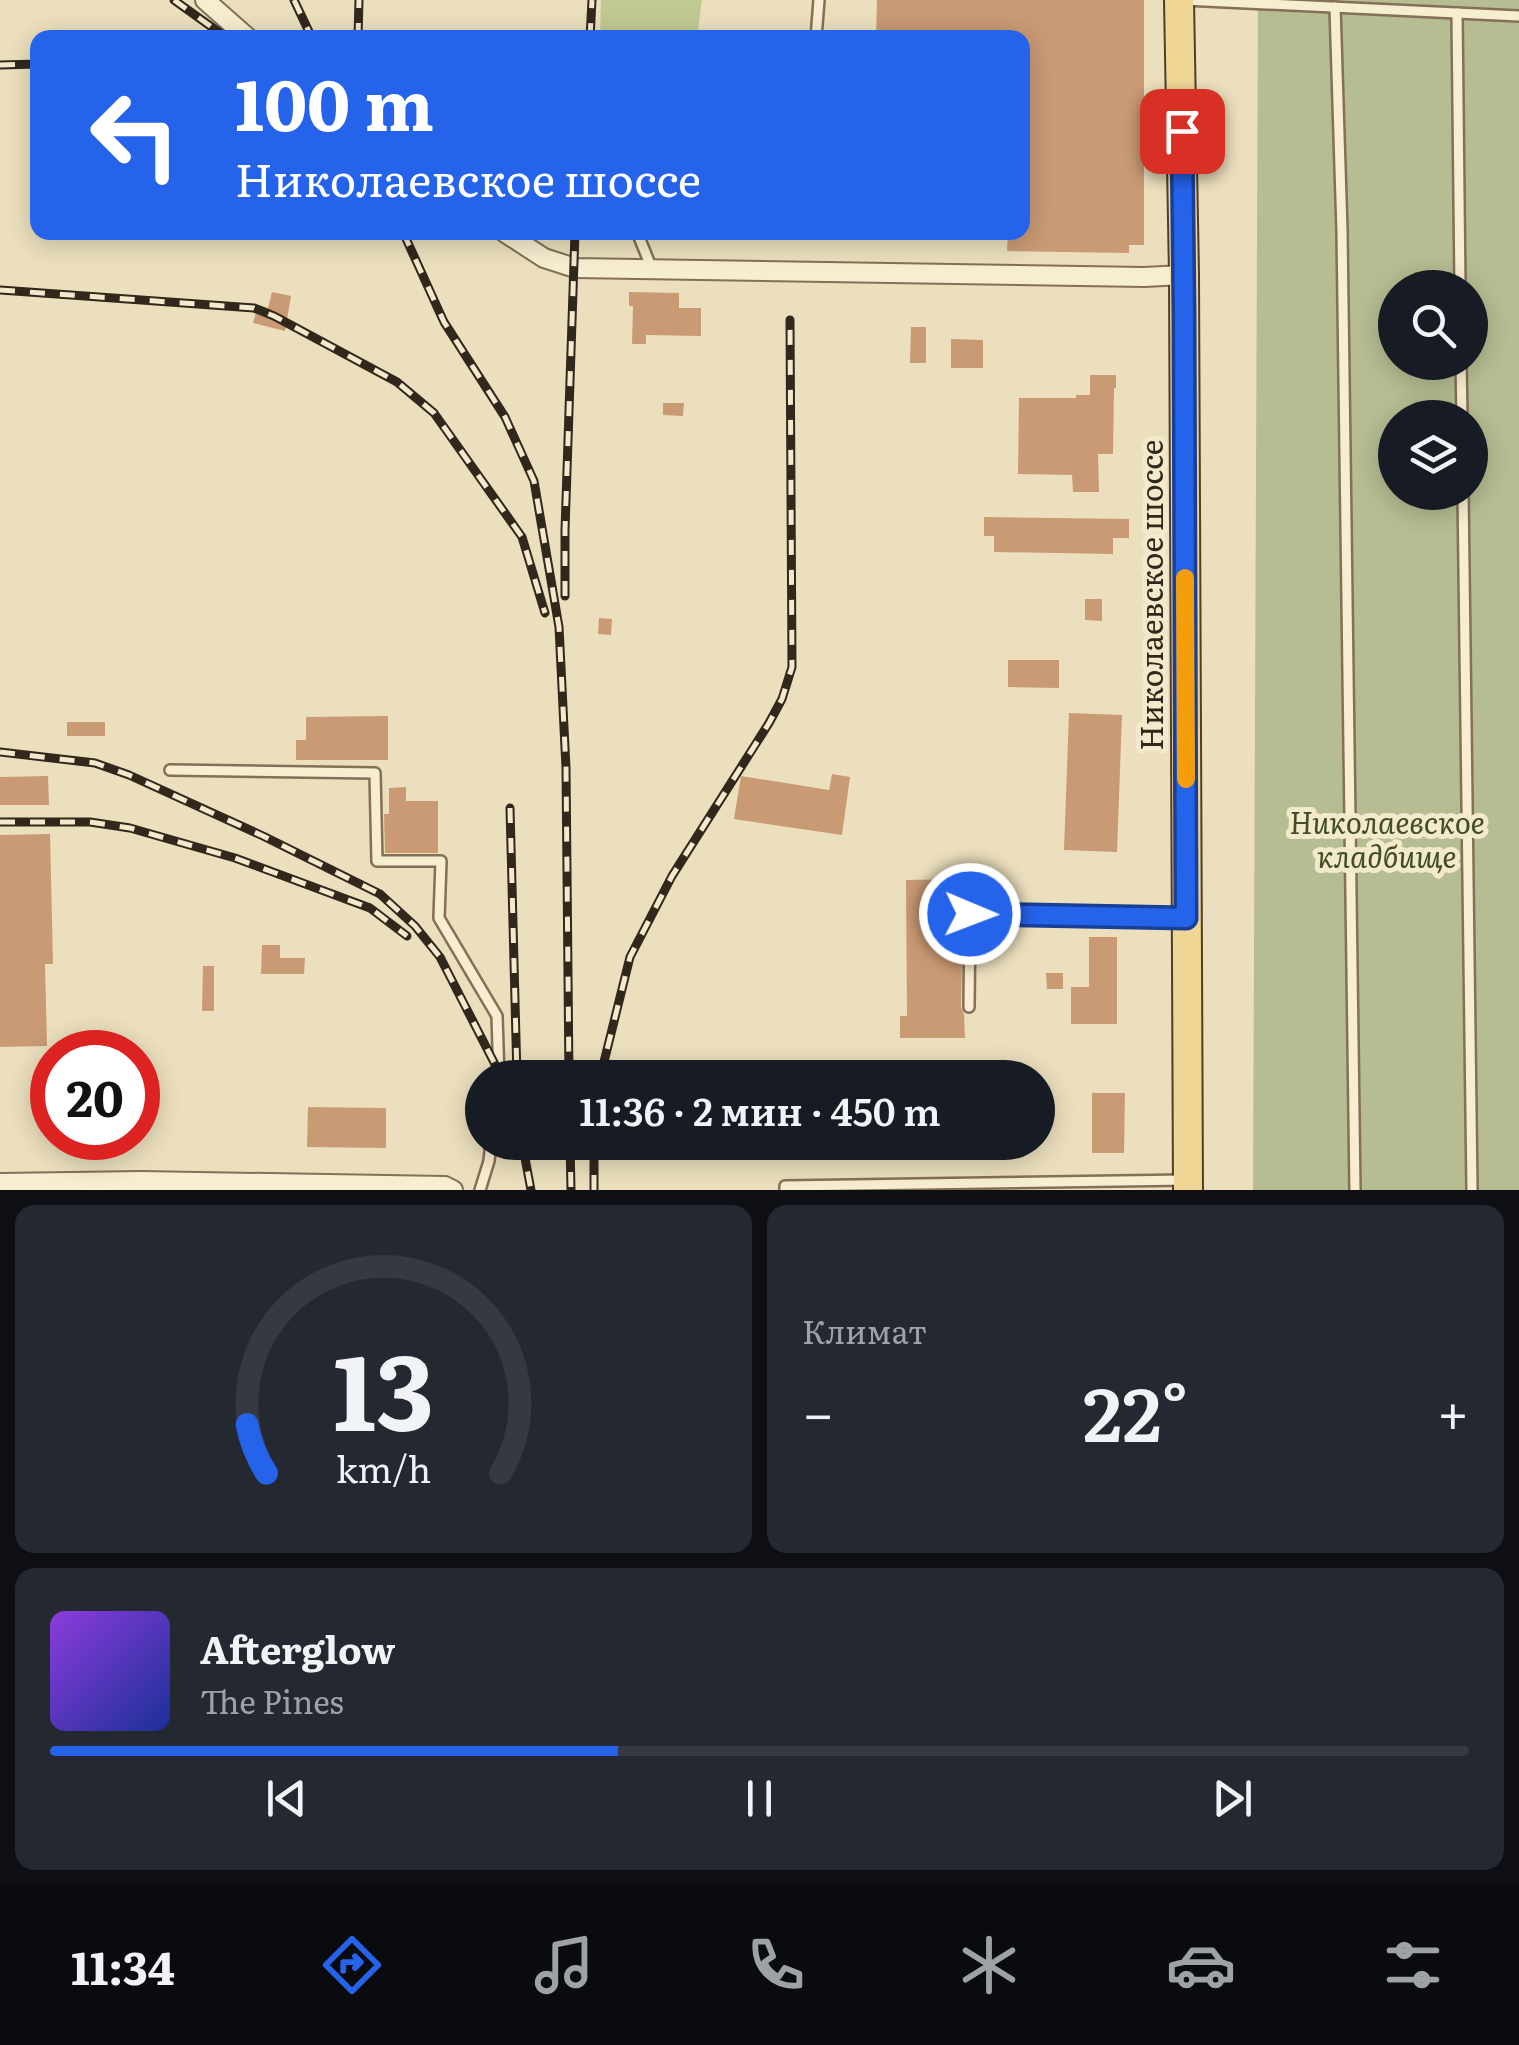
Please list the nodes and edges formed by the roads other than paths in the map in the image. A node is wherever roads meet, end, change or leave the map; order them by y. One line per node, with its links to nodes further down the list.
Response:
1 (205, 0): 7 (street)
2 (818, 0): 8 (lane)
3 (1182, 0): 4 (lane); 13 (main road, Николаевское шоссе)
4 (1335, 7): 5 (lane); 25 (lane)
5 (1456, 13): 6 (lane); 12 (lane)
6 (1519, 16)
7 (239, 30)
8 (816, 30)
9 (516, 240): 11 (street)
10 (640, 240): 11 (lane)
11 (652, 269): 13 (street)
12 (1460, 270)
13 (1184, 276): 16 (main road, Николаевское шоссе)
14 (1463, 510): 26 (lane)
15 (170, 770): 18 (lane)
16 (1186, 918): 17 (lane); 21 (main road, Николаевское шоссе)
17 (969, 1007)
18 (498, 1060)
19 (488, 1160): 23 (lane)
20 (0, 1183): 22 (street)
21 (1188, 1185): 24 (lane)
22 (453, 1190)
23 (480, 1190)
24 (785, 1190)
25 (1356, 1190)
26 (1472, 1190)

